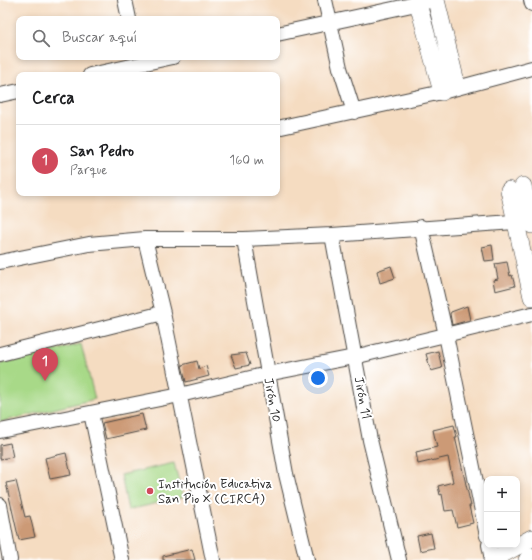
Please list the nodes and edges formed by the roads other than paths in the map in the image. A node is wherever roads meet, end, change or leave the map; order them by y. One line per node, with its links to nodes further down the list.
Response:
1 (125, 0): 7 (street)
2 (325, 0): 8 (street)
3 (435, 0): 5 (street); 14 (street)
4 (531, 0): 6 (street)
5 (418, 2): 8 (street); 14 (street)
6 (532, 4)
7 (128, 16)
8 (330, 23): 9 (street); 17 (street)
9 (280, 33)
10 (160, 60): 11 (street)
11 (139, 65): 13 (street)
12 (532, 68): 14 (street)
13 (105, 72)
14 (450, 89): 17 (street)
15 (16, 92): 16 (street)
16 (0, 95)
17 (354, 112): 18 (street)
18 (280, 127)
19 (516, 188): 20 (street)
20 (527, 222): 21 (street); 26 (street)
21 (421, 228): 22 (street); 29 (street)
22 (332, 235): 24 (street); 31 (street, Jirón 11)
23 (145, 239): 24 (street); 25 (street); 27 (street)
24 (244, 239): 32 (street, Jirón 10)
25 (0, 262)
26 (532, 297)
27 (163, 313): 30 (street); 33 (street)
28 (532, 314): 29 (street)
29 (446, 335): 31 (street); 37 (street)
30 (0, 354)
31 (354, 357): 32 (street); 45 (street, Jirón 11)
32 (267, 374): 33 (street); 44 (street, Jirón 10)
33 (180, 395): 34 (street); 43 (street)
34 (91, 413): 35 (street); 42 (street)
35 (0, 432)
36 (0, 505): 41 (street)
37 (484, 521)
38 (532, 538): 46 (street)
39 (490, 548): 46 (street)
40 (532, 557): 47 (street)
41 (10, 560)
42 (122, 560)
43 (213, 560)
44 (307, 560)
45 (399, 560)
46 (492, 560)
47 (527, 560)

